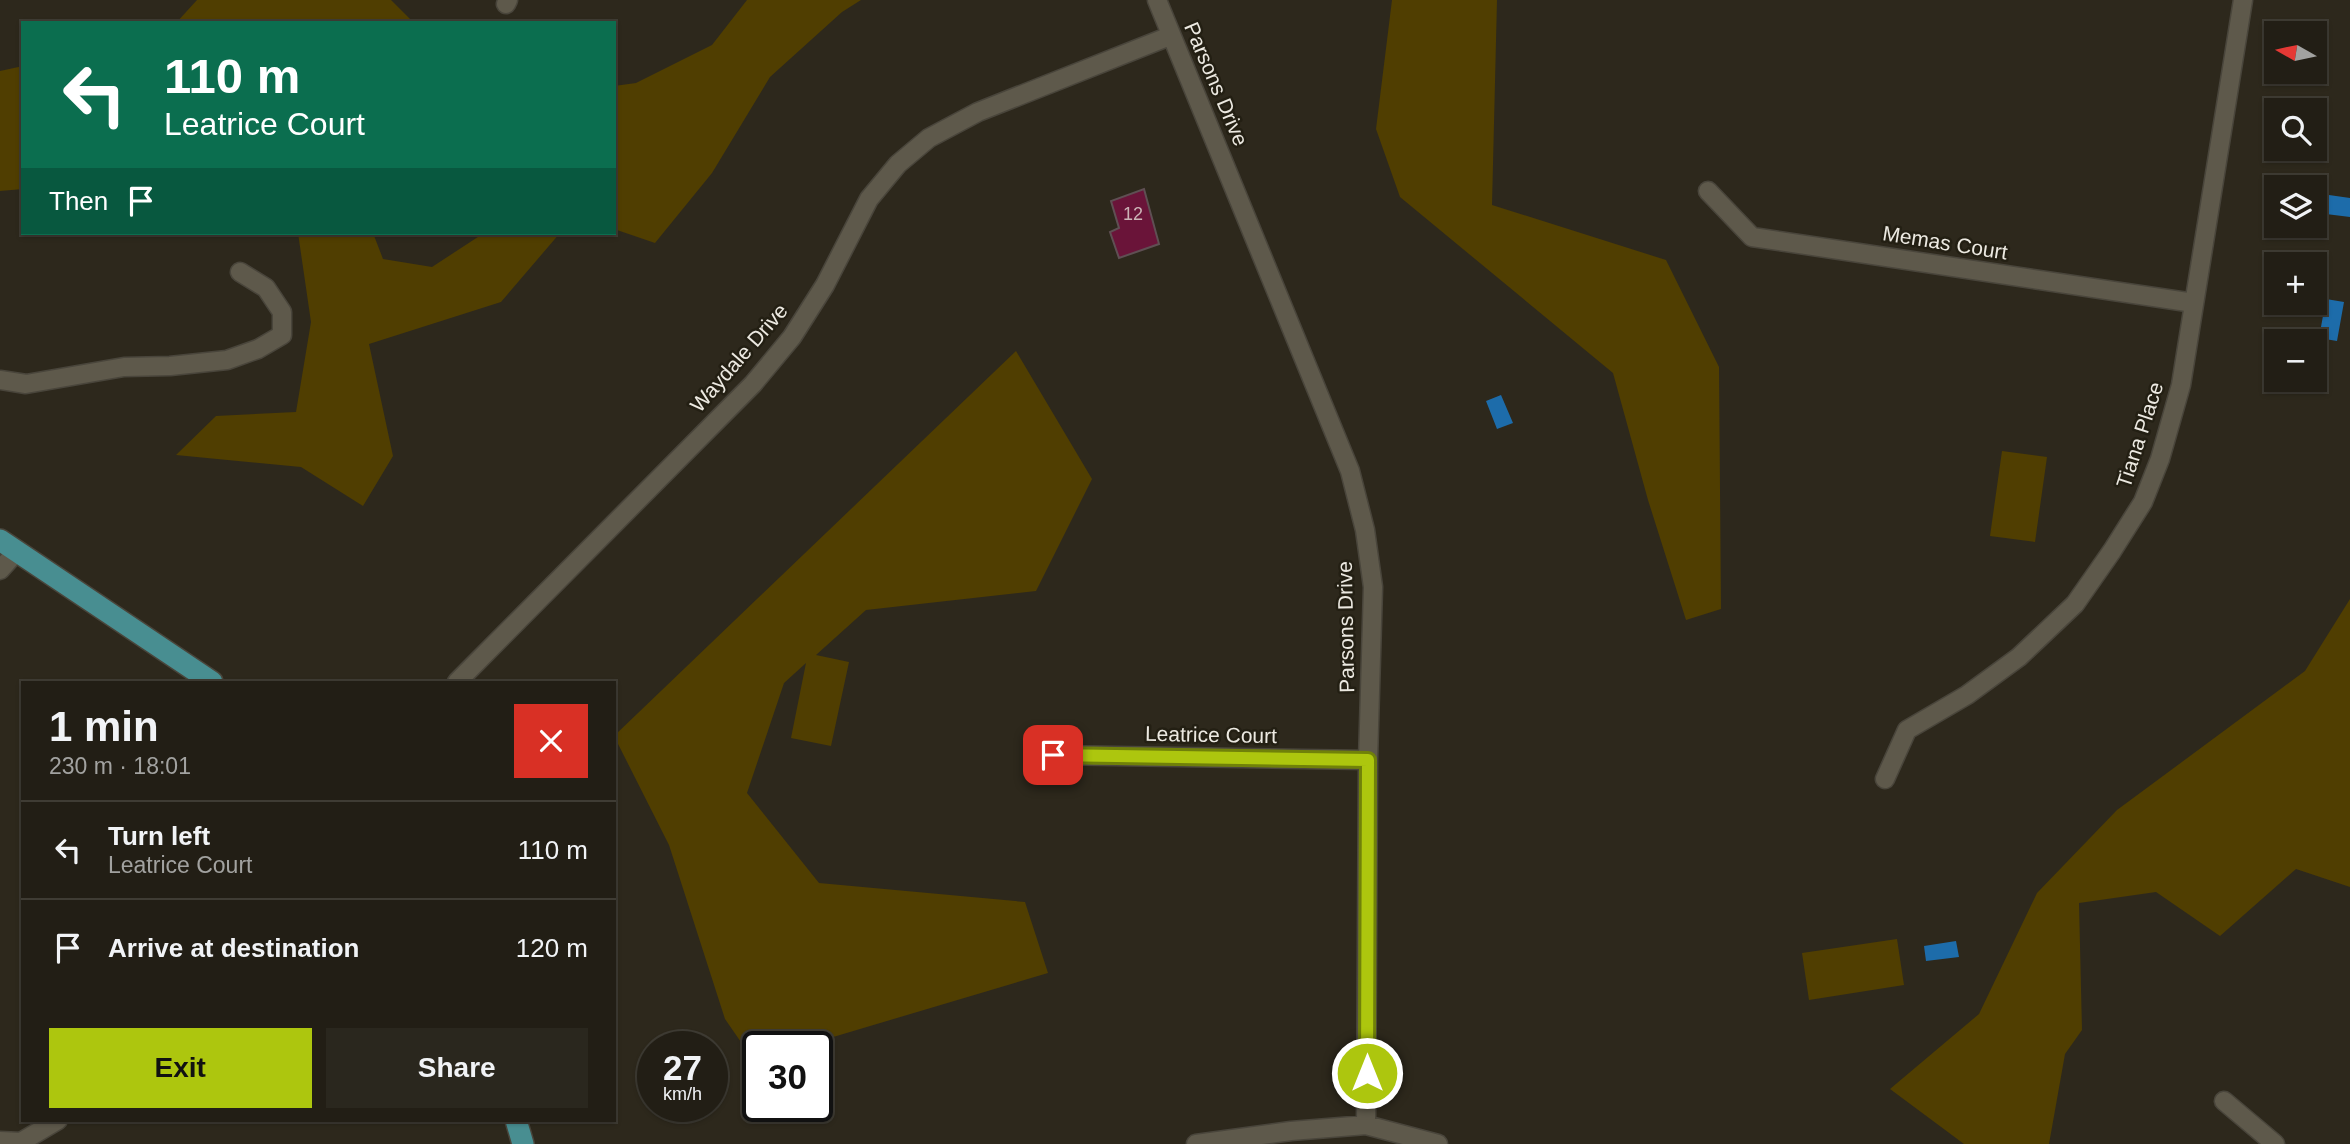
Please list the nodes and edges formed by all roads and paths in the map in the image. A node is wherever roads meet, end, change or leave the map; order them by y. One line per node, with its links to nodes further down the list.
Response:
1 (1157, 0): 3 (street, Parsons Drive)
2 (2243, 0): 6 (street, Tiana Place)
3 (1171, 36): 11 (street, Waydale Drive); 13 (street, Parsons Drive)
4 (1707, 191): 6 (street, Memas Court)
5 (240, 272): 7 (street)
6 (2194, 303): 14 (street, Tiana Place)
7 (0, 380)
8 (9, 546): 9 (street); 10 (main road)
9 (0, 570)
10 (211, 681)
11 (458, 681)
12 (1053, 755): 13 (street, Leatrice Court)
13 (1368, 760): 18 (street, Parsons Drive)
14 (1885, 779)
15 (2224, 1101): 23 (street)
16 (55, 1122): 19 (street)
17 (517, 1122): 20 (main road)
18 (1366, 1125): 21 (street); 22 (street)
19 (0, 1142)
20 (523, 1144)
21 (1196, 1144)
22 (1438, 1144)
23 (2275, 1144)

